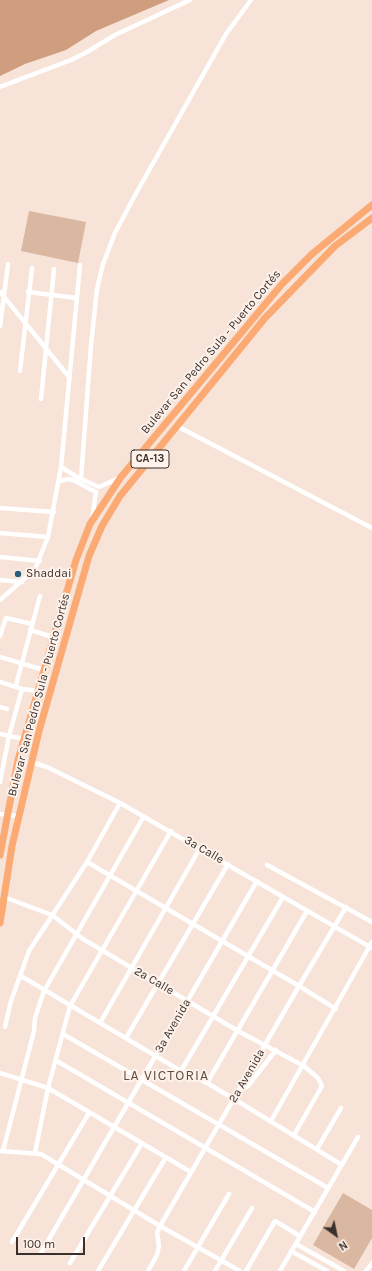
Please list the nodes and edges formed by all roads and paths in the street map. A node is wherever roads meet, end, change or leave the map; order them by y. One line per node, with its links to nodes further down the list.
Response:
1 (190, 0): 3 (street)
2 (251, 0): 27 (street)
3 (0, 87)
4 (372, 205): 18 (highway, Bulevar San Pedro Sula - Puerto Cortés / CA-13)
5 (372, 218): 21 (highway, Bulevar San Pedro Sula - Puerto Cortés / CA-13)
6 (8, 264): 13 (street)
7 (80, 265): 14 (street)
8 (32, 268): 11 (street)
9 (54, 269): 12 (street)
10 (0, 292): 13 (street)
11 (28, 292): 12 (street); 15 (street)
12 (51, 294): 14 (street); 17 (street)
13 (4, 297): 15 (street); 16 (street)
14 (77, 298): 20 (street)
15 (24, 323): 17 (street); 19 (street)
16 (0, 326)
17 (46, 350): 20 (street); 23 (street)
18 (210, 368): 21 (highway); 22 (highway, Bulevar San Pedro Sula - Puerto Cortés / CA-13)
19 (20, 371)
20 (70, 378): 25 (street)
21 (205, 391): 24 (highway, Bulevar San Pedro Sula - Puerto Cortés / CA-13)
22 (186, 398): 24 (highway); 26 (highway, Bulevar San Pedro Sula - Puerto Cortés / CA-13)
23 (41, 399)
24 (177, 426): 32 (street); 58 (highway, Bulevar San Pedro Sula - Puerto Cortés / CA-13)
25 (61, 467): 27 (street); 28 (street)
26 (121, 477): 27 (street); 31 (highway, Bulevar San Pedro Sula - Puerto Cortés / CA-13)
27 (81, 479)
28 (58, 481): 30 (street); 31 (street)
29 (0, 508): 30 (street)
30 (54, 512): 34 (street)
31 (90, 524): 44 (highway, Bulevar San Pedro Sula - Puerto Cortés / CA-13)
32 (372, 528)
33 (0, 533): 34 (street)
34 (48, 537): 36 (street)
35 (0, 557): 36 (street)
36 (40, 561): 38 (street)
37 (0, 580): 38 (street)
38 (22, 582): 40 (street)
39 (40, 596): 41 (street)
40 (0, 600)
41 (32, 624): 42 (street); 43 (street)
42 (30, 630): 44 (street); 46 (street)
43 (0, 636)
44 (53, 637): 47 (highway, Bulevar San Pedro Sula - Puerto Cortés / CA-13)
45 (0, 657): 46 (street)
46 (21, 663): 47 (street); 49 (street)
47 (44, 670): 51 (highway, Bulevar San Pedro Sula - Puerto Cortés / CA-13)
48 (0, 682): 49 (street)
49 (16, 686): 50 (street)
50 (22, 688): 51 (street); 55 (street)
51 (38, 691): 56 (highway, Bulevar San Pedro Sula - Puerto Cortés / CA-13)
52 (0, 707): 53 (street)
53 (7, 709)
54 (0, 734): 55 (street)
55 (9, 736): 56 (street); 57 (street)
56 (24, 739): 61 (highway, Bulevar San Pedro Sula - Puerto Cortés / CA-13)
57 (3, 756): 59 (street)
58 (31, 762): 60 (street, 3a Calle); 62 (highway, Bulevar San Pedro Sula - Puerto Cortés / CA-13)
59 (0, 782)
60 (120, 802): 63 (street, 3a Calle); 67 (street)
61 (4, 814): 62 (street); 66 (highway, Bulevar San Pedro Sula - Puerto Cortés / CA-13)
62 (18, 816): 73 (highway, Bulevar San Pedro Sula - Puerto Cortés / CA-13)
63 (144, 816): 64 (street, 3a Calle); 70 (street)
64 (171, 831): 65 (street, 3a Calle); 72 (street)
65 (200, 848): 68 (street, 3a Calle); 76 (street)
66 (0, 855)
67 (86, 862): 70 (street); 78 (street)
68 (228, 864): 71 (street, 3a Calle); 80 (street)
69 (267, 864): 75 (street)
70 (110, 876): 72 (street); 83 (street)
71 (257, 881): 74 (street, 3a Calle); 84 (street, 3a Avenida)
72 (136, 891): 76 (street); 86 (street)
73 (4, 897): 78 (street, 2a Calle); 81 (highway, Bulevar San Pedro Sula - Puerto Cortés / CA-13)
74 (283, 897): 77 (street, 3a Calle); 87 (street)
75 (346, 907): 79 (street); 82 (street, 2a Avenida)
76 (166, 908): 80 (street); 88 (street)
77 (307, 911): 82 (street, 3a Calle); 89 (street)
78 (52, 915): 83 (street, 2a Calle); 90 (street)
79 (372, 922)
80 (192, 923): 84 (street); 91 (street)
81 (0, 924)
82 (334, 926): 85 (street, 3a Calle); 92 (street, 2a Avenida)
83 (77, 935): 86 (street, 2a Calle); 93 (street)
84 (222, 941): 87 (street); 94 (street, 3a Avenida)
85 (371, 946): 96 (street)
86 (102, 950): 88 (street, 2a Calle); 95 (street)
87 (249, 957): 89 (street); 97 (street)
88 (131, 968): 91 (street, 2a Calle); 98 (street)
89 (272, 970): 92 (street); 100 (street)
90 (21, 976): 93 (street); 99 (street)
91 (158, 983): 94 (street, 2a Calle); 102 (street)
92 (299, 986): 96 (street); 103 (street, 2a Avenida)
93 (44, 991): 95 (street); 110 (street)
94 (188, 1000): 97 (street, 2a Calle); 105 (street, 3a Avenida)
95 (70, 1006): 98 (street); 101 (street)
96 (336, 1009): 107 (street)
97 (214, 1016): 100 (street, 2a Calle); 108 (street)
98 (100, 1023): 102 (street)
99 (5, 1027)
100 (238, 1031): 103 (street, 2a Calle); 112 (street)
101 (64, 1034): 106 (street); 111 (street)
102 (126, 1038): 105 (street)
103 (266, 1044): 104 (street, 2a Calle); 114 (street, 2a Avenida)
104 (276, 1050): 107 (street, 2a Calle); 114 (street)
105 (156, 1056): 108 (street); 111 (street, 3a Avenida)
106 (57, 1062): 113 (street); 116 (street)
107 (304, 1066): 119 (street); 122 (street, 2a Calle)
108 (181, 1071): 112 (street)
109 (0, 1073): 110 (street)
110 (20, 1079): 113 (street); 127 (street)
111 (142, 1080): 116 (street, 3a Avenida); 120 (street)
112 (207, 1083): 115 (street)
113 (48, 1088): 118 (street); 128 (street)
114 (241, 1090): 115 (street, 2a Avenida)
115 (234, 1099): 119 (street); 120 (street, 2a Avenida)
116 (128, 1103): 121 (street, 3a Avenida); 125 (street)
117 (341, 1108): 126 (street)
118 (89, 1113): 121 (street); 131 (street)
119 (271, 1121): 122 (street)
120 (220, 1125): 125 (street, 2a Avenida); 134 (street)
121 (114, 1128): 124 (street); 133 (street, 3a Avenida)
122 (294, 1135): 126 (street)
123 (358, 1137): 130 (street)
124 (142, 1143): 129 (street); 136 (street)
125 (206, 1148): 132 (street, 2a Avenida); 139 (street)
126 (317, 1149): 130 (street)
127 (2, 1151): 128 (street)
128 (36, 1153): 131 (street)
129 (166, 1157): 132 (street); 138 (street)
130 (342, 1165): 134 (street)
131 (58, 1166): 133 (street); 142 (street)
132 (191, 1172): 140 (street, 2a Avenida)
133 (83, 1181): 136 (street); 146 (street, 3a Avenida)
134 (328, 1188): 139 (street)
135 (229, 1194): 144 (street)
136 (110, 1196): 138 (street); 148 (street)
137 (252, 1208): 147 (street)
138 (135, 1211): 140 (street); 150 (street)
139 (315, 1212): 141 (street)
140 (160, 1226): 144 (street); 151 (street)
141 (300, 1236): 143 (street); 155 (street)
142 (12, 1242)
143 (296, 1244): 145 (street); 158 (street)
144 (197, 1248): 147 (street); 152 (street)
145 (291, 1251): 156 (street); 157 (street)
146 (41, 1253)
147 (220, 1260): 153 (street); 154 (street)
148 (70, 1263)
149 (372, 1263): 159 (street)
150 (98, 1271)
151 (148, 1271)
152 (184, 1271)
153 (214, 1271)
154 (240, 1271)
155 (246, 1271)
156 (280, 1271)
157 (327, 1271)
158 (344, 1271)
159 (366, 1271)

